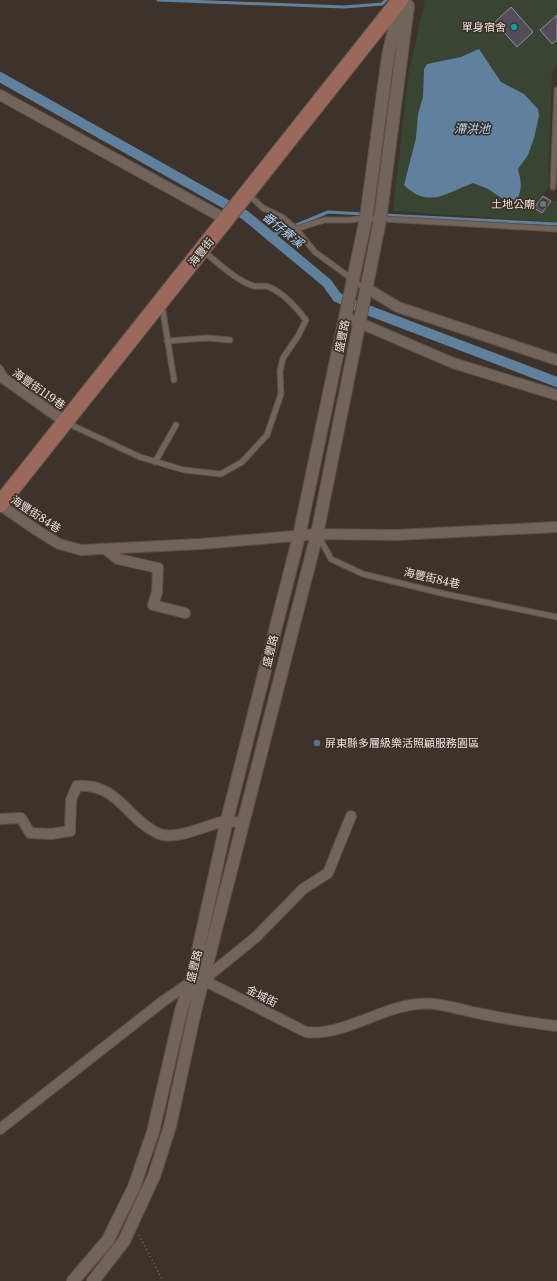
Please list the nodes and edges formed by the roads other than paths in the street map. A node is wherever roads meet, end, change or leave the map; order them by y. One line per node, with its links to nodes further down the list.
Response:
1 (400, 0): 7 (main road, 海豐街)
2 (405, 0): 8 (street, 盛豐路)
3 (409, 0): 10 (street, 盛豐路)
4 (557, 90): 6 (lane)
5 (0, 95): 9 (street)
6 (553, 187)
7 (246, 196): 9 (main road, 海豐街); 11 (lane)
8 (366, 218): 10 (lane); 11 (lane); 14 (street, 盛豐路)
9 (227, 220): 13 (main road, 海豐街)
10 (380, 220): 12 (lane); 15 (street, 盛豐路)
11 (296, 228): 14 (lane)
12 (557, 229)
13 (203, 250): 16 (main road, 海豐街); 29 (lane)
14 (353, 282): 15 (lane); 17 (street, 盛豐路)
15 (366, 288): 18 (street, 盛豐路); 21 (street)
16 (162, 300): 20 (lane); 27 (main road, 海豐街)
17 (346, 317): 18 (street); 33 (street, 盛豐路)
18 (359, 323): 26 (street); 32 (street, 盛豐路)
19 (230, 340): 20 (lane)
20 (167, 341): 24 (lane)
21 (557, 360)
22 (0, 368): 25 (lane)
23 (0, 376): 25 (street, 海豐街119巷)
24 (174, 380)
25 (9, 384): 27 (street, 海豐街119巷)
26 (557, 394)
27 (64, 421): 29 (lane); 30 (main road, 海豐街)
28 (176, 425): 29 (lane)
29 (155, 462)
30 (0, 504): 34 (street, 海豐街84巷)
31 (557, 527): 32 (street, 海豐街84巷)
32 (317, 534): 33 (street, 海豐街84巷); 36 (lane, 海豐街84巷); 40 (street, 盛豐路)
33 (299, 536): 34 (street, 海豐街84巷); 39 (street, 盛豐路)
34 (105, 549): 35 (street)
35 (185, 613)
36 (557, 618)
37 (351, 816): 41 (street)
38 (0, 819): 39 (street)
39 (227, 820): 40 (street); 41 (street, 盛豐路)
40 (244, 824): 41 (street, 盛豐路)
41 (197, 981): 42 (street, 金城街); 43 (street); 44 (street, 盛豐路); 45 (street, 盛豐路)
42 (557, 1026)
43 (0, 1129)
44 (73, 1281)
45 (93, 1281)

